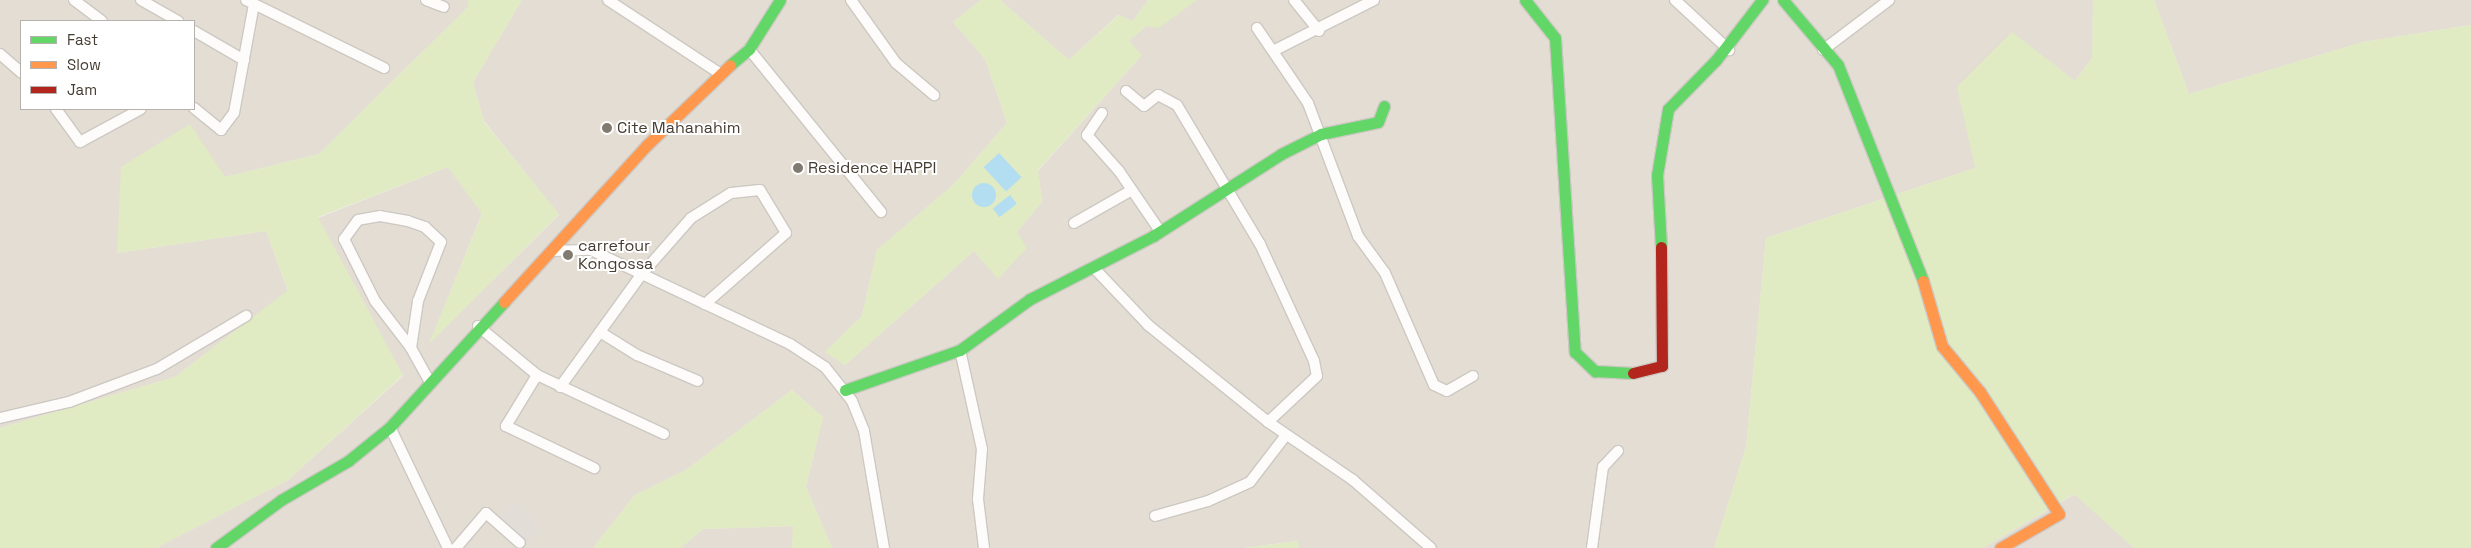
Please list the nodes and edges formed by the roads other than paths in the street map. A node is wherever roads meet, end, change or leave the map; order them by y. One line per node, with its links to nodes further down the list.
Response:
1 (141, 0): 17 (street)
2 (426, 0): 15 (street)
3 (608, 0): 29 (street)
4 (780, 0): 22 (street)
5 (850, 0): 31 (street)
6 (1294, 0): 20 (street)
7 (1374, 0): 20 (street)
8 (1525, 0): 21 (street)
9 (1675, 0): 21 (street)
10 (1762, 0): 21 (street)
11 (1783, 0): 23 (street)
12 (1889, 0): 23 (street)
13 (77, 1): 16 (street)
14 (250, 2): 26 (street); 27 (street)
15 (444, 7)
16 (101, 20)
17 (176, 20)
18 (1257, 28): 24 (street)
19 (195, 31): 26 (street)
20 (1319, 31): 24 (street)
21 (1727, 48)
22 (749, 49): 29 (street); 40 (street)
23 (1823, 49): 74 (street)
24 (1276, 50): 37 (street)
25 (0, 54): 28 (street)
26 (244, 60): 33 (street)
27 (384, 68)
28 (20, 71)
29 (719, 73): 43 (street)
30 (1126, 91): 38 (street)
31 (934, 95)
32 (1384, 106): 37 (street)
33 (195, 109)
34 (57, 110): 35 (street)
35 (139, 110)
36 (1102, 113): 39 (street)
37 (1320, 134): 38 (street); 53 (street)
38 (1228, 187): 42 (street); 59 (street)
39 (1130, 191): 41 (street); 42 (street)
40 (881, 212)
41 (1074, 223)
42 (1160, 232): 44 (street)
43 (554, 251): 45 (street); 48 (street)
44 (1094, 268): 51 (street); 59 (street)
45 (642, 275): 46 (street); 46 (street); 49 (street)
46 (705, 304): 57 (street)
47 (246, 316): 58 (street)
48 (478, 326): 52 (street); 55 (street)
49 (600, 332): 54 (street); 56 (street)
50 (411, 348): 50 (street); 55 (street)
51 (960, 350): 57 (street); 71 (street)
52 (536, 375): 56 (street); 64 (street)
53 (1473, 376)
54 (698, 381)
55 (430, 382): 60 (street)
56 (560, 387): 61 (street)
57 (845, 390): 70 (street)
58 (0, 418)
59 (1268, 422): 62 (street)
60 (390, 427): 67 (street); 68 (street)
61 (664, 434)
62 (1286, 435): 65 (street); 72 (street)
63 (1618, 451): 73 (street)
64 (594, 468)
65 (1155, 516)
66 (520, 543): 69 (street)
67 (216, 548)
68 (448, 548)
69 (456, 548)
70 (884, 548)
71 (984, 548)
72 (1431, 548)
73 (1592, 548)
74 (2000, 548)

